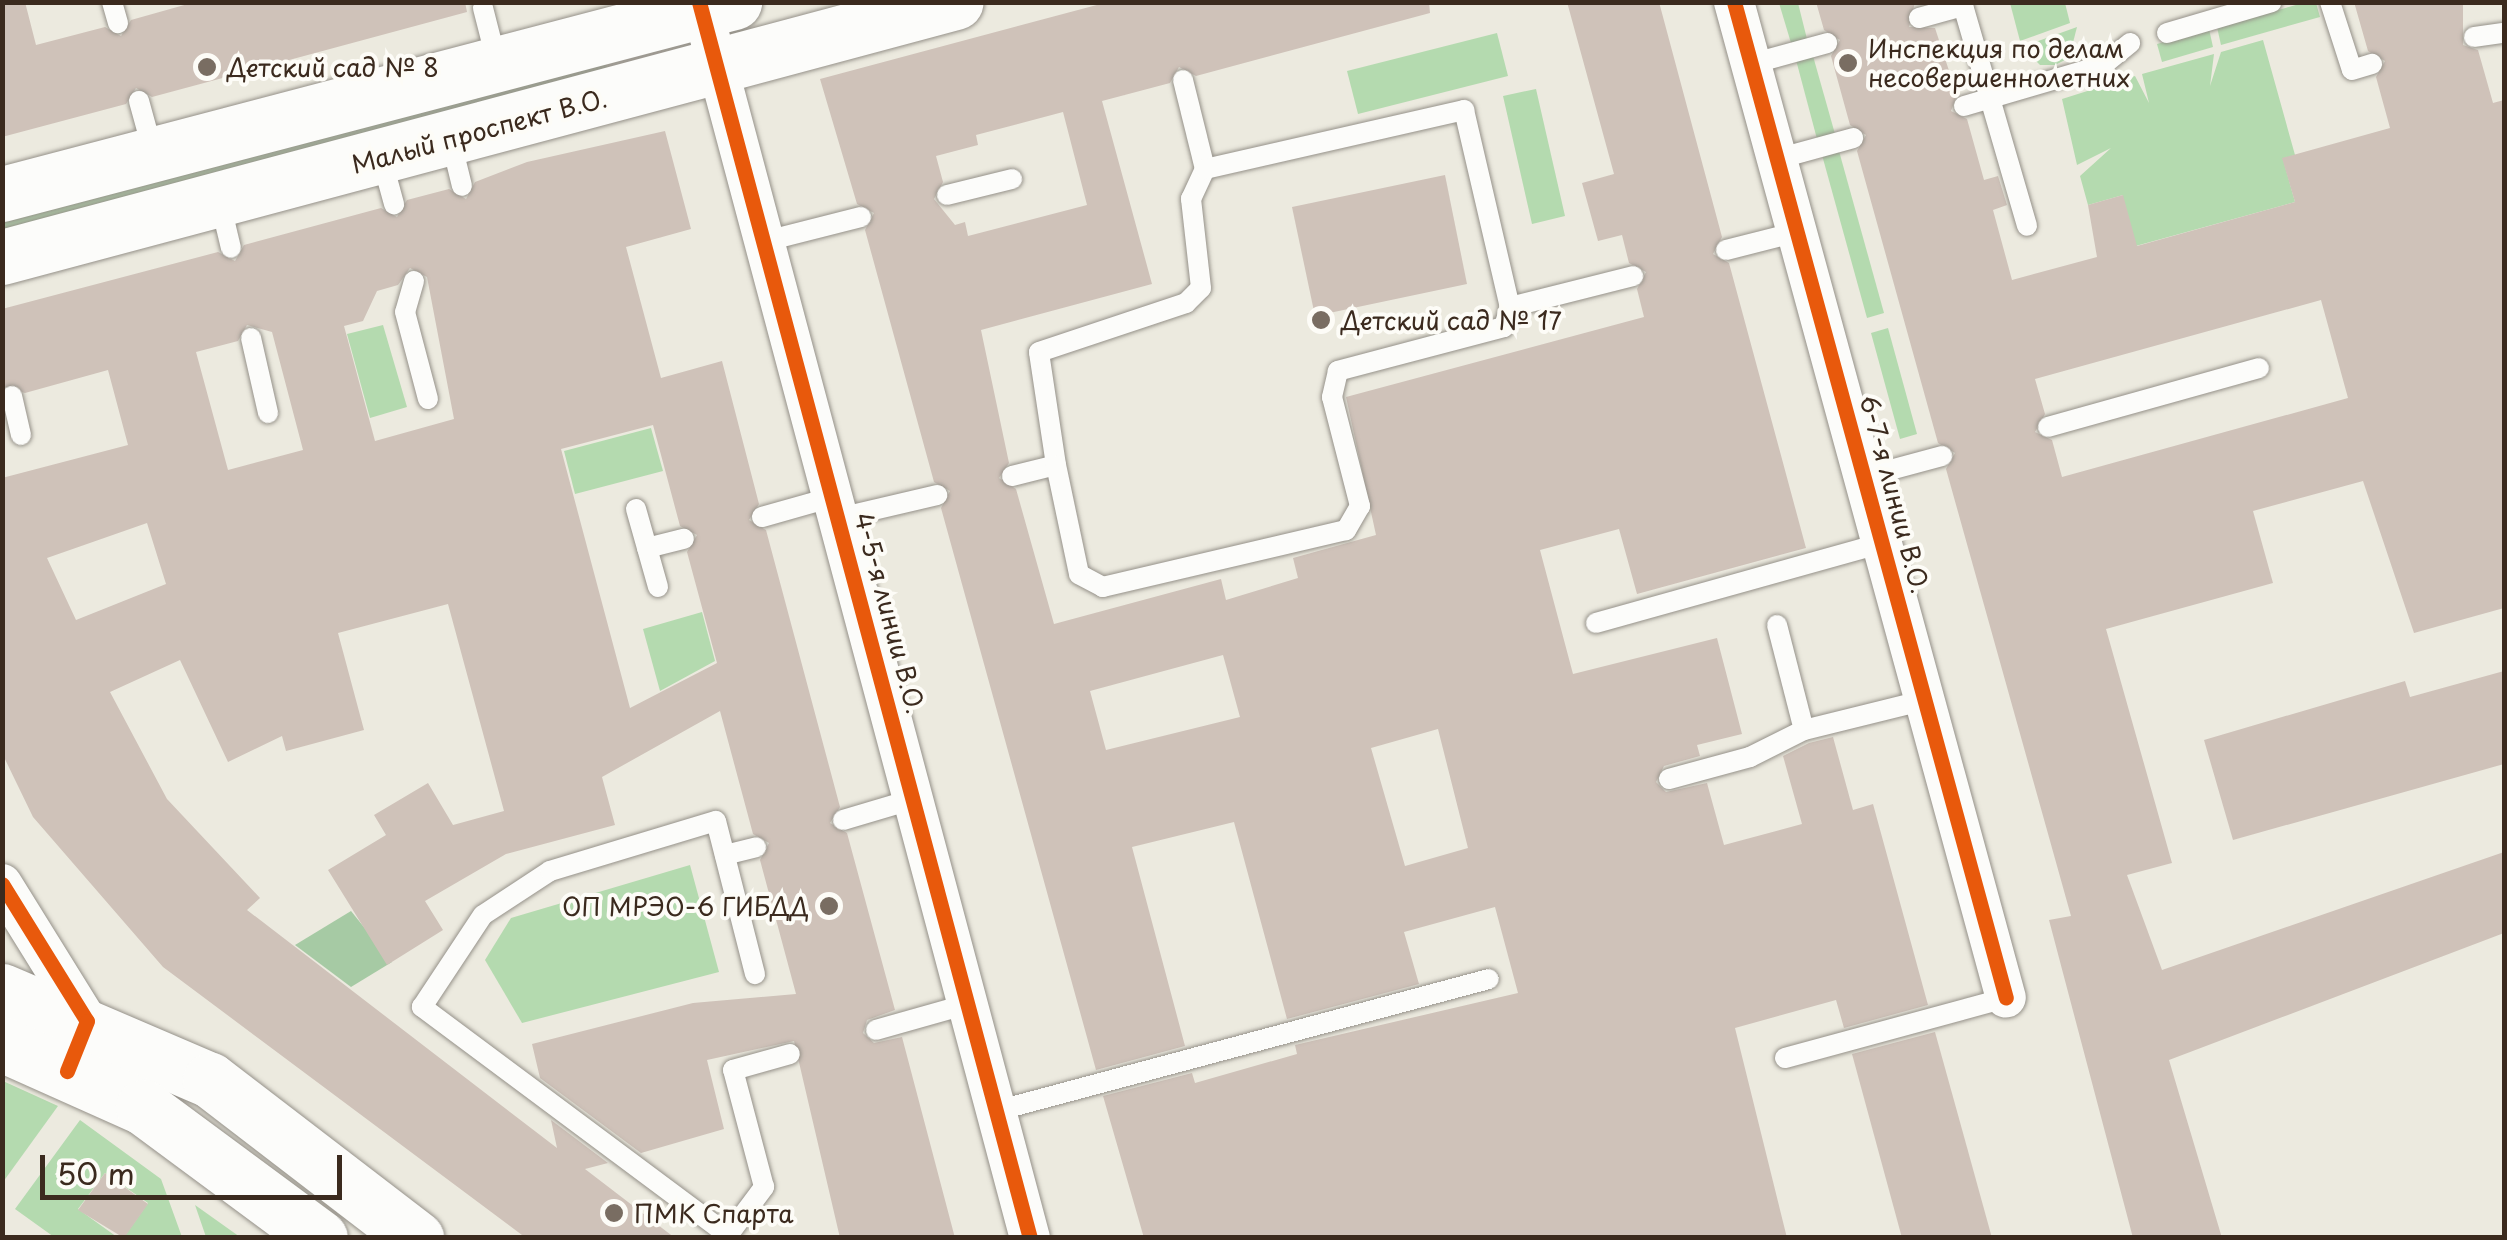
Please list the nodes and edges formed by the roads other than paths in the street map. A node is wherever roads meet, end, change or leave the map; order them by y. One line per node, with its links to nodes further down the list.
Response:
1 (956, 2): 17 (main road, Малый проспект В.О.)
2 (1734, 2): 15 (street, 6-7-я линии В.О.)
3 (2272, 2): 10 (lane)
4 (2330, 2): 16 (lane)
5 (1962, 4): 8 (lane); 19 (lane)
6 (712, 5): 14 (main road); 17 (street, 4-5-я линии В.О.)
7 (483, 8): 14 (lane)
8 (1919, 18)
9 (2504, 32): 11 (lane)
10 (2167, 33)
11 (2474, 37)
12 (1828, 43): 15 (lane)
13 (2130, 43): 19 (lane)
14 (498, 64): 23 (main road)
15 (1751, 64): 24 (street, 6-7-я линии В.О.)
16 (2372, 64)
17 (720, 68): 32 (street, 4-5-я линии В.О.); 34 (main road, Малый проспект В.О.)
18 (1183, 80): 25 (lane)
19 (1990, 99): 21 (lane); 30 (lane)
20 (139, 100): 23 (lane)
21 (1964, 106)
22 (1854, 138): 24 (lane)
23 (154, 155): 27 (main road)
24 (1777, 159): 31 (street, 6-7-я линии В.О.)
25 (1206, 170): 37 (lane); 46 (lane)
26 (1012, 180): 28 (lane)
27 (2, 194)
28 (947, 195)
29 (861, 217): 32 (lane)
30 (2027, 226)
31 (1797, 232): 33 (lane); 48 (street, 6-7-я линии В.О.)
32 (766, 241): 51 (street, 4-5-я линии В.О.)
33 (1726, 250)
34 (2, 258)
35 (1633, 276): 37 (lane)
36 (414, 281): 41 (lane)
37 (1510, 308): 46 (lane)
38 (250, 338): 42 (lane)
39 (2259, 368): 43 (lane)
40 (12, 396): 44 (lane)
41 (428, 399)
42 (268, 412)
43 (2048, 427)
44 (21, 435)
45 (1942, 456): 48 (lane)
46 (1056, 465): 47 (lane)
47 (1012, 476)
48 (1864, 477): 54 (street, 6-7-я линии В.О.)
49 (937, 495): 51 (lane)
50 (636, 508): 55 (lane)
51 (836, 508): 52 (lane); 62 (street, 4-5-я линии В.О.)
52 (762, 516)
53 (684, 539): 55 (lane)
54 (1882, 544): 57 (lane); 59 (street, 6-7-я линии В.О.)
55 (647, 548): 56 (lane)
56 (658, 586)
57 (1596, 622)
58 (1777, 625): 60 (lane)
59 (1925, 700): 60 (lane); 70 (street, 6-7-я линии В.О.)
60 (1804, 730): 61 (lane)
61 (1670, 779)
62 (914, 799): 63 (lane); 71 (street, 4-5-я линии В.О.)
63 (844, 820)
64 (756, 847): 65 (lane)
65 (724, 855): 67 (lane); 79 (lane)
66 (2, 884): 72 (street)
67 (755, 974)
68 (1489, 979): 78 (lane)
69 (2, 992): 72 (main road)
70 (2006, 998): 76 (lane)
71 (968, 1004): 73 (lane); 78 (street, 4-5-я линии В.О.)
72 (87, 1021): 77 (street); 81 (main road)
73 (876, 1030)
74 (2, 1044): 77 (main road)
75 (790, 1054): 79 (lane)
76 (1785, 1058)
77 (67, 1071): 80 (main road)
78 (996, 1111): 82 (street, 4-5-я линии В.О.)
79 (727, 1236)
80 (320, 1238)
81 (416, 1238)
82 (1030, 1238)

